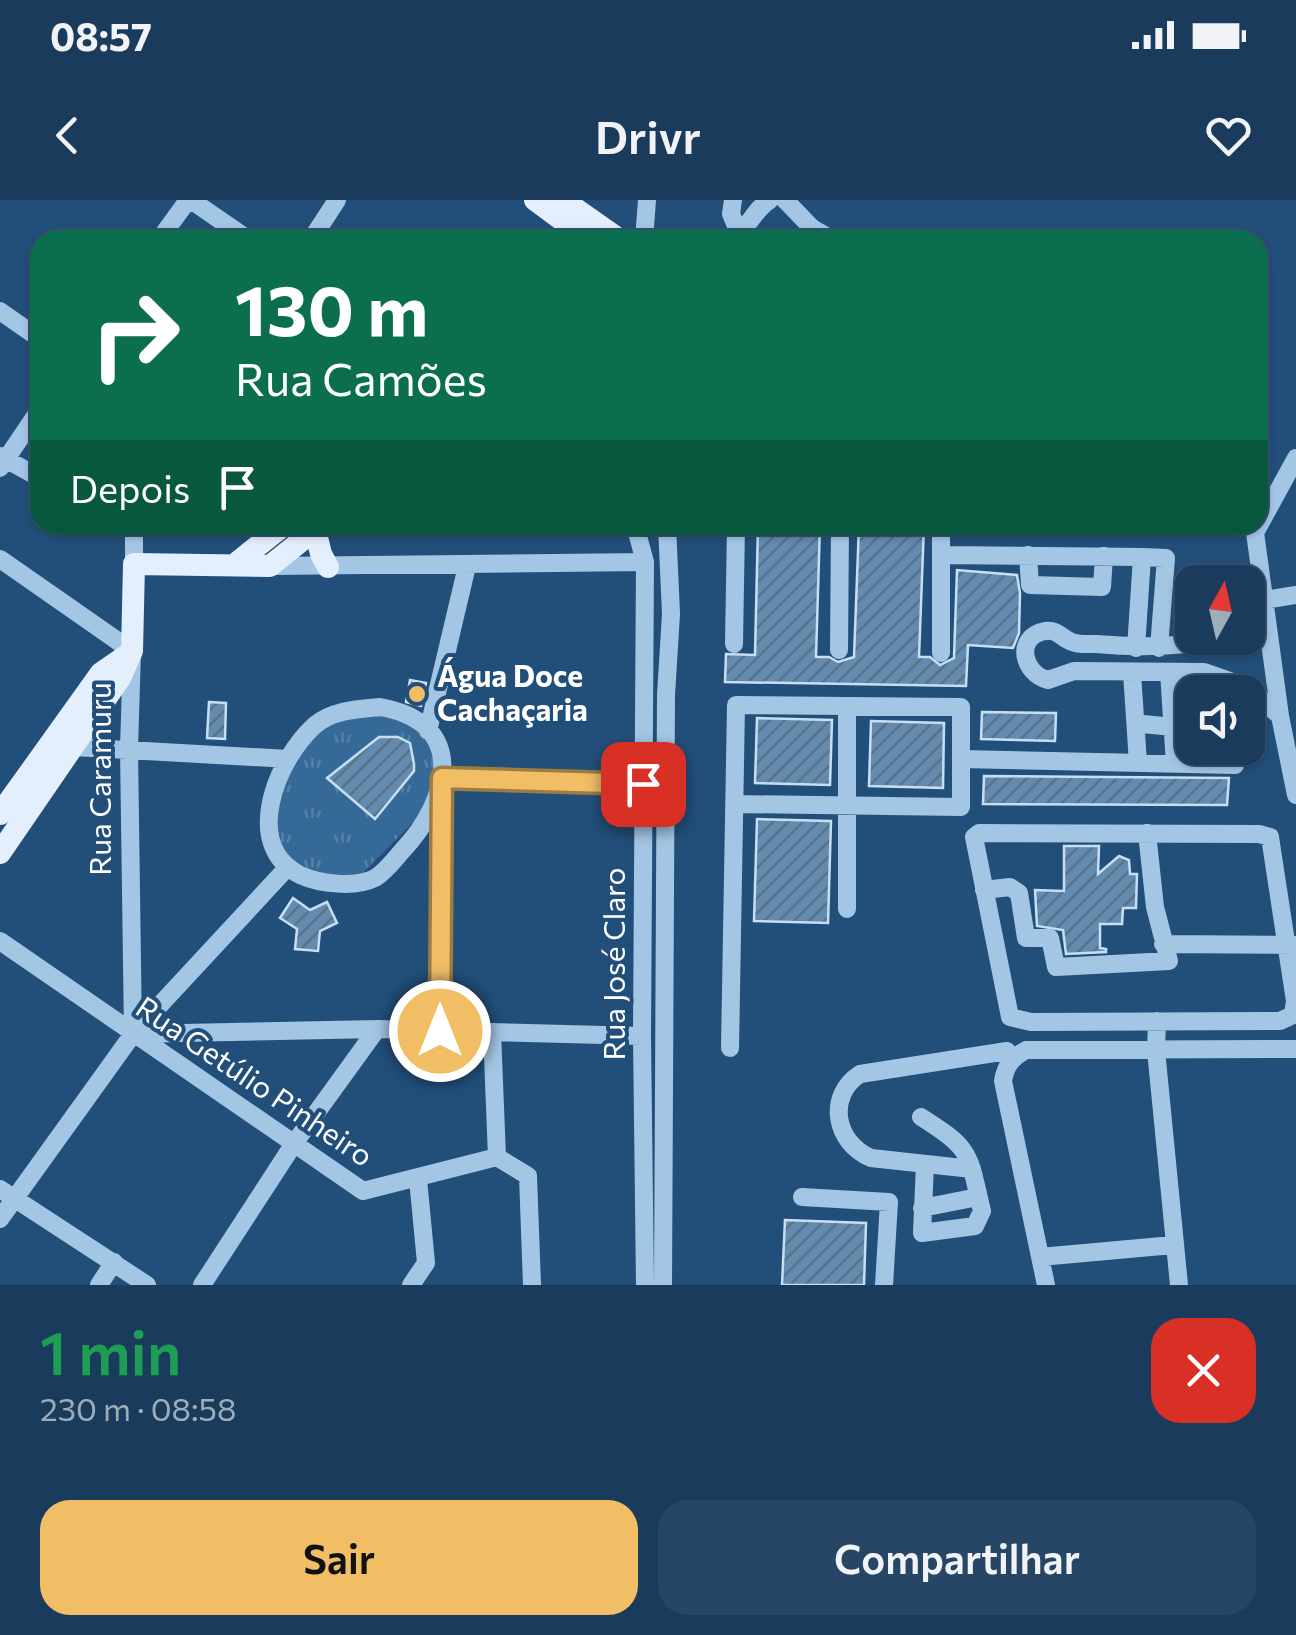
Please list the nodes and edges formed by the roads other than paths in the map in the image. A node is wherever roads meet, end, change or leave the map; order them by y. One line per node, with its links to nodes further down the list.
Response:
1 (189, 200): 10 (street); 11 (street)
2 (337, 200): 12 (street)
3 (535, 200): 13 (main road)
4 (564, 200): 14 (main road)
5 (648, 200): 15 (street)
6 (733, 200): 16 (street)
7 (770, 200): 17 (street)
8 (785, 200): 9 (street)
9 (802, 218): 18 (street); 19 (street)
10 (166, 230)
11 (234, 230)
12 (318, 230)
13 (576, 230)
14 (606, 230)
15 (645, 230)
16 (736, 230)
17 (743, 230)
18 (800, 230)
19 (819, 230)
20 (0, 311): 21 (street)
21 (30, 332)
22 (30, 423): 24 (street)
23 (1296, 458): 26 (street)
24 (2, 461): 25 (street)
25 (30, 474)
26 (1268, 506)
27 (131, 535): 43 (street, Rua Caramuru)
28 (272, 535): 45 (main road)
29 (308, 535): 46 (main road)
30 (319, 535): 48 (main road)
31 (638, 535): 42 (street, Rua José Claro)
32 (667, 535): 121 (street, Rua José Claro)
33 (736, 535): 53 (street)
34 (840, 535): 58 (street)
35 (942, 535): 37 (street)
36 (1256, 535): 44 (street)
37 (942, 555): 38 (street); 59 (street)
38 (1028, 555): 39 (street); 39 (street)
39 (1104, 556): 40 (street)
40 (1142, 557): 51 (street); 52 (street)
41 (0, 558): 57 (street)
42 (645, 562): 47 (street); 75 (street, Rua José Claro)
43 (134, 564): 45 (main road); 57 (main road, Rua Caramuru)
44 (1260, 565)
45 (234, 566): 46 (main road)
46 (270, 566): 48 (street)
47 (468, 566): 48 (street); 66 (street)
48 (328, 567)
49 (1296, 596): 50 (street)
50 (1265, 600): 63 (street)
51 (1163, 603): 52 (street); 56 (street)
52 (1139, 604): 55 (street)
53 (734, 644)
54 (1175, 646): 56 (street)
55 (1136, 648): 56 (street); 61 (street)
56 (1160, 648)
57 (132, 650): 67 (main road); 68 (street, Rua Caramuru)
58 (839, 650)
59 (941, 652)
60 (1169, 672): 61 (street); 63 (street); 65 (street)
61 (1132, 673): 64 (street)
62 (847, 706): 71 (street); 77 (street); 78 (street)
63 (1280, 716): 76 (street)
64 (1136, 728): 65 (street); 72 (street)
65 (1173, 728): 69 (street)
66 (428, 731): 70 (street); 74 (street)
67 (64, 741): 68 (street); 79 (main road)
68 (129, 749): 70 (street); 95 (street, Rua Caramuru)
69 (1175, 752)
70 (288, 759): 84 (street)
71 (961, 759): 72 (street); 78 (street)
72 (1138, 763): 73 (street)
73 (1175, 764)
74 (442, 783): 75 (street); 81 (street); 83 (street)
75 (643, 784): 96 (street, Rua José Claro)
76 (1296, 795)
77 (735, 804): 78 (street); 97 (street)
78 (846, 805): 86 (street)
79 (5, 815): 82 (main road)
80 (1147, 833): 85 (street); 88 (street); 89 (street)
81 (410, 842): 83 (street); 84 (street)
82 (0, 853)
83 (441, 854): 93 (street)
84 (286, 868): 95 (street)
85 (984, 890): 88 (street); 90 (street)
86 (848, 909)
87 (0, 941): 95 (street, Rua Getúlio Pinheiro)
88 (1164, 944): 89 (street)
89 (1292, 953): 91 (street)
90 (1010, 1016): 91 (street); 100 (street)
91 (1157, 1022): 99 (street)
92 (377, 1029): 93 (street); 95 (street); 102 (street)
93 (440, 1031): 94 (street)
94 (492, 1032): 96 (street); 103 (street)
95 (133, 1034): 102 (street, Rua Getúlio Pinheiro); 107 (street)
96 (642, 1036): 120 (street, Rua José Claro)
97 (730, 1048)
98 (1296, 1049): 99 (street)
99 (1156, 1050): 100 (street); 112 (street)
100 (1010, 1054): 104 (street); 113 (street)
101 (920, 1117): 105 (street)
102 (294, 1145): 106 (street, Rua Getúlio Pinheiro); 117 (street)
103 (497, 1157): 106 (street, Rua Getúlio Pinheiro); 119 (street)
104 (925, 1164): 105 (street); 110 (street)
105 (972, 1169): 109 (street)
106 (418, 1179): 118 (street)
107 (7, 1194): 111 (street); 114 (street)
108 (802, 1197): 122 (street)
109 (978, 1197): 110 (street); 110 (street)
110 (922, 1208)
111 (0, 1219)
112 (1173, 1245): 113 (street); 124 (street)
113 (1040, 1258): 123 (street)
114 (114, 1262): 115 (street); 116 (street)
115 (99, 1285)
116 (148, 1285)
117 (202, 1285)
118 (411, 1285)
119 (532, 1285)
120 (645, 1285)
121 (663, 1285)
122 (884, 1285)
123 (1046, 1285)
124 (1178, 1285)

